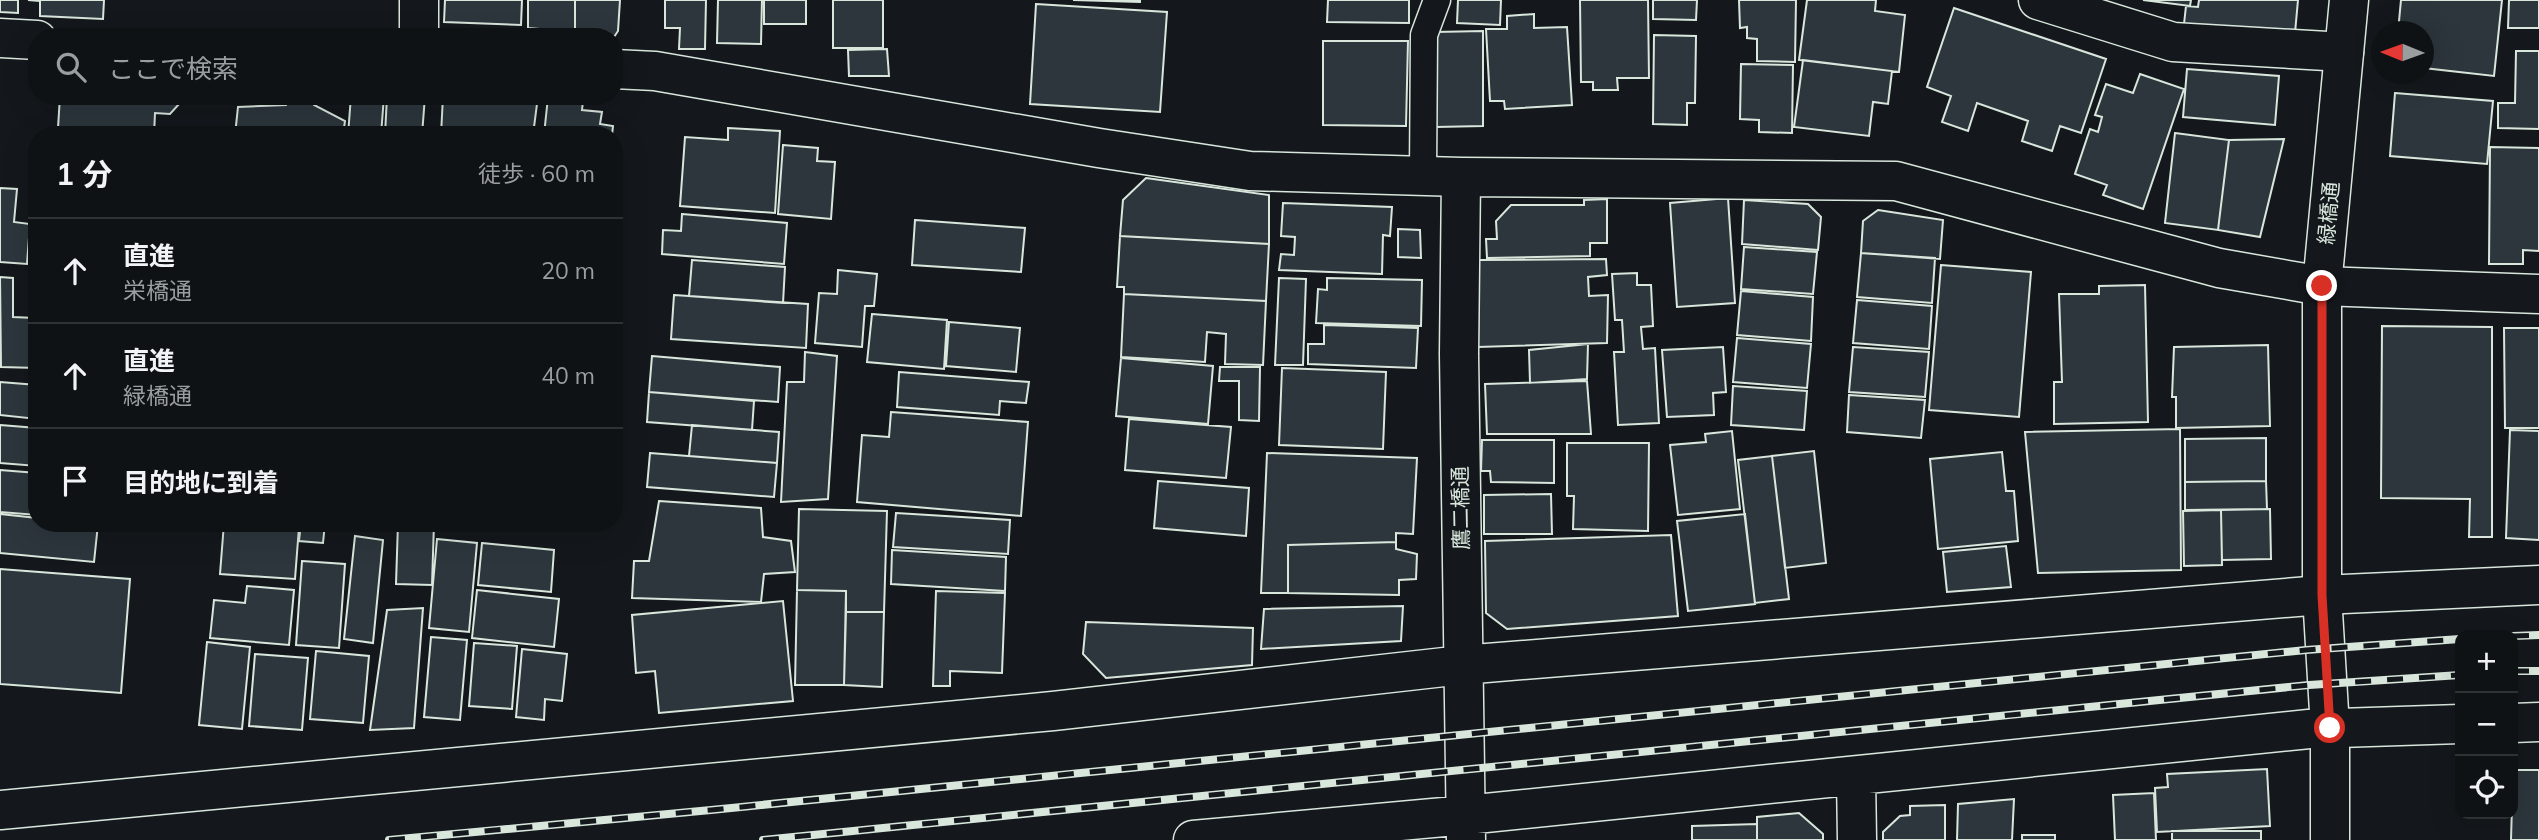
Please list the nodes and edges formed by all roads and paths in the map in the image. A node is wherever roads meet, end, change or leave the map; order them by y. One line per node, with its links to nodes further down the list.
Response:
1 (419, 0): 5 (street)
2 (1437, 0): 10 (lane)
3 (2038, 0): 8 (street)
4 (2349, 0): 8 (street, 緑橋通)
5 (419, 28)
6 (0, 38): 7 (street)
7 (28, 40)
8 (2344, 52): 12 (street, 緑橋通)
9 (623, 69): 10 (street)
10 (1423, 174): 11 (street)
11 (1461, 177): 12 (street); 16 (street, 鷹二橋通)
12 (2322, 286): 13 (street); 15 (street, 緑橋通)
13 (2539, 294)
14 (2539, 585): 15 (street)
15 (2322, 595): 16 (street); 20 (street, 緑橋通)
16 (1462, 665): 22 (street); 23 (street, 鷹二橋通)
17 (2539, 722): 18 (street)
18 (2518, 723)
19 (2455, 724): 20 (street)
20 (2330, 728): 21 (street); 26 (street, 緑橋通)
21 (1856, 776): 23 (street); 25 (street)
22 (0, 810)
23 (1466, 827): 24 (street)
24 (1193, 840)
25 (1857, 840)
26 (2330, 840)

